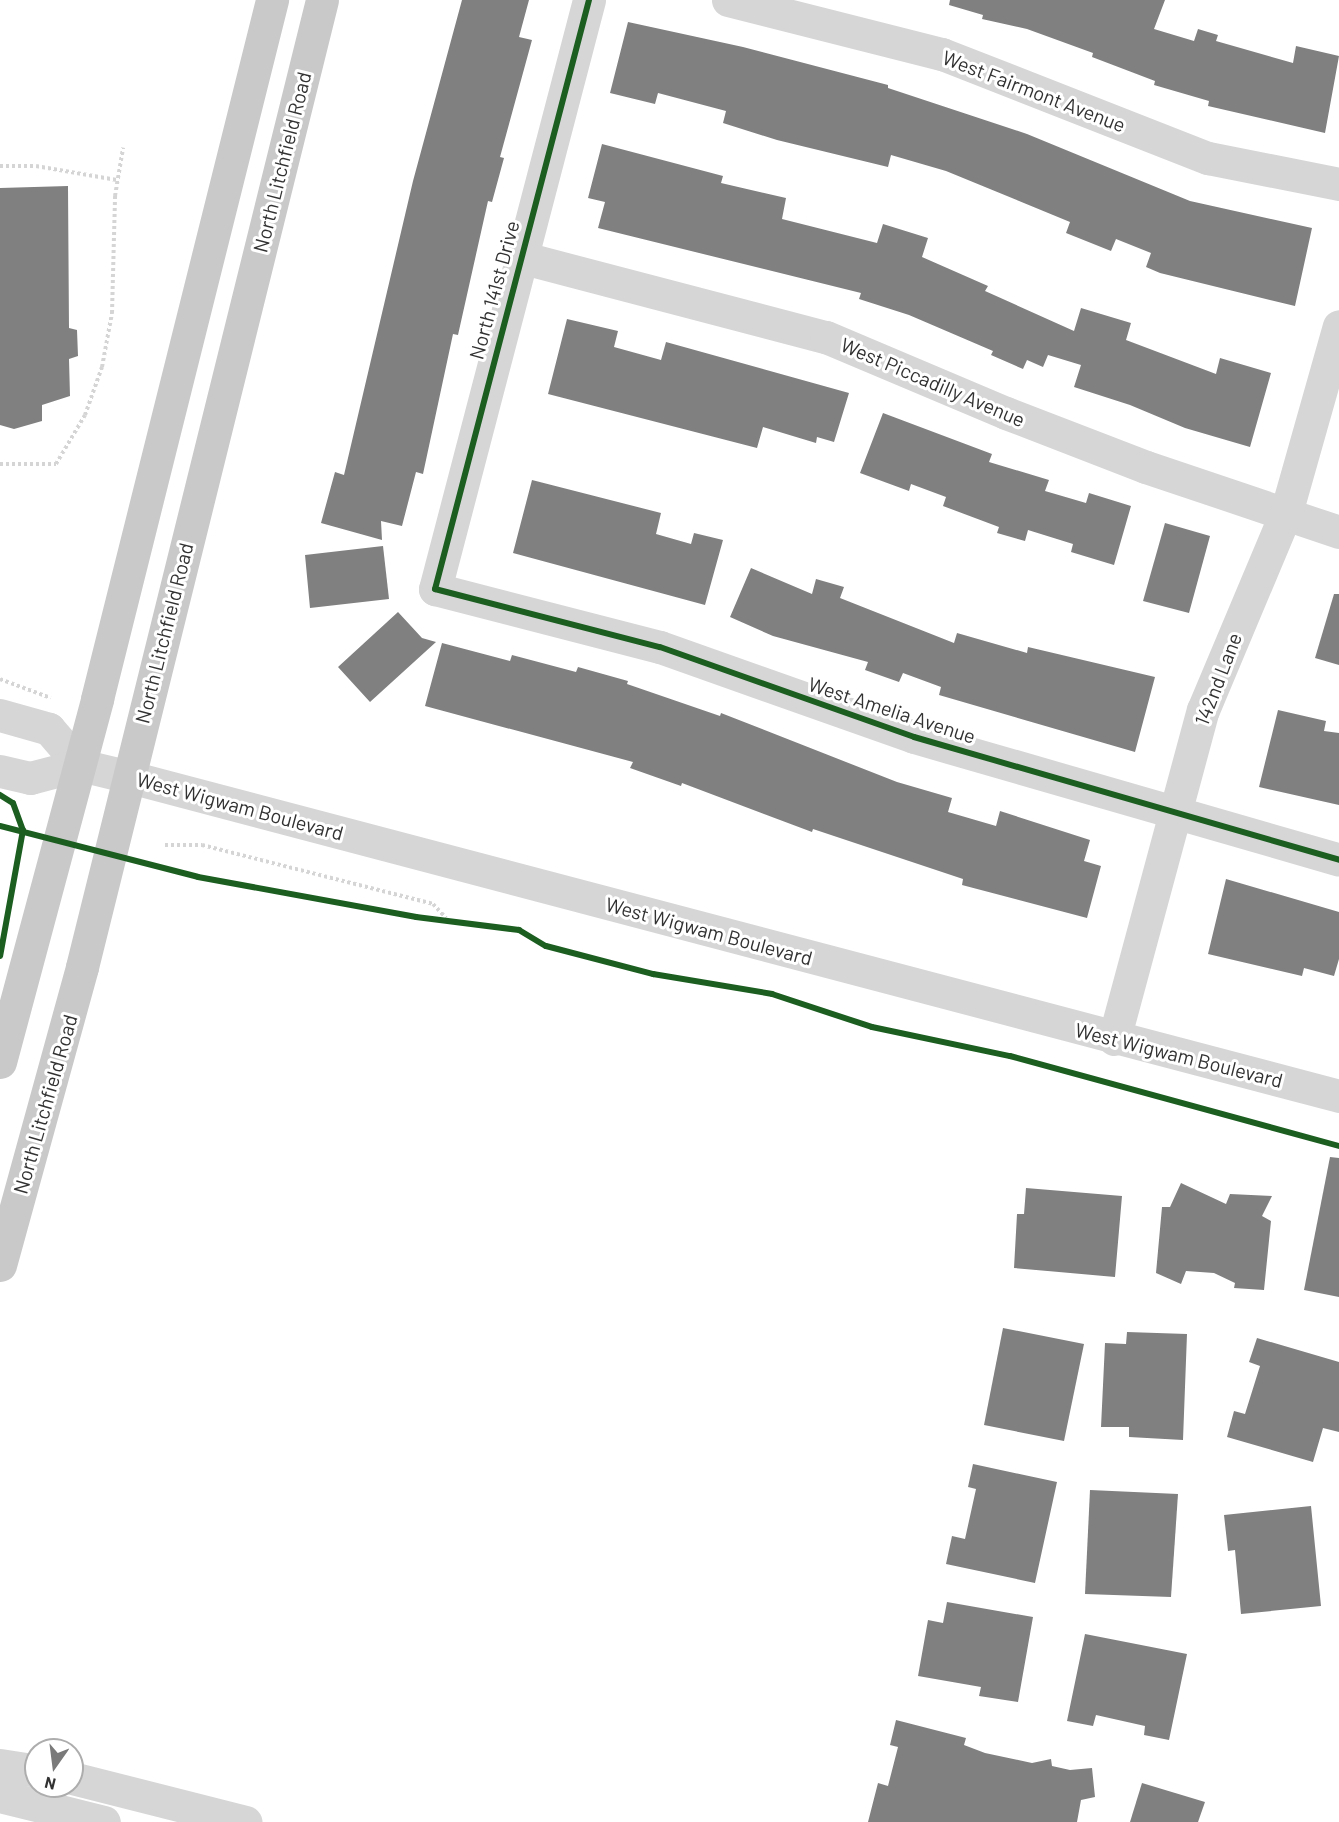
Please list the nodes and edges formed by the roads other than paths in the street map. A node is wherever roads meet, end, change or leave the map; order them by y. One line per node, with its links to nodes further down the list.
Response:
1 (272, 0): 12 (main road)
2 (322, 0): 14 (main road, North Litchfield Road)
3 (589, 0): 6 (street, North 141st Drive)
4 (728, 0): 5 (street, West Fairmont Avenue)
5 (1339, 184)
6 (520, 257): 8 (street, West Piccadilly Avenue); 10 (street, North 141st Drive)
7 (1339, 326): 8 (street, 142nd Lane)
8 (1286, 513): 9 (street, West Piccadilly Avenue); 15 (street, 142nd Lane)
9 (1339, 532)
10 (435, 589): 15 (street, West Amelia Avenue)
11 (0, 715): 12 (street)
12 (80, 765): 13 (street, West Wigwam Boulevard); 14 (street, West Wigwam Boulevard); 18 (main road)
13 (0, 771)
14 (130, 777): 17 (street, West Wigwam Boulevard); 20 (main road, North Litchfield Road)
15 (1173, 813): 16 (street, West Amelia Avenue); 17 (street, 142nd Lane)
16 (1339, 860)
17 (1114, 1039): 19 (street, West Wigwam Boulevard)
18 (0, 1062)
19 (1339, 1096)
20 (0, 1265)
21 (0, 1765): 22 (street)
22 (24, 1769)
23 (84, 1781): 26 (street)
24 (0, 1796): 25 (street)
25 (104, 1822)
26 (246, 1822)

